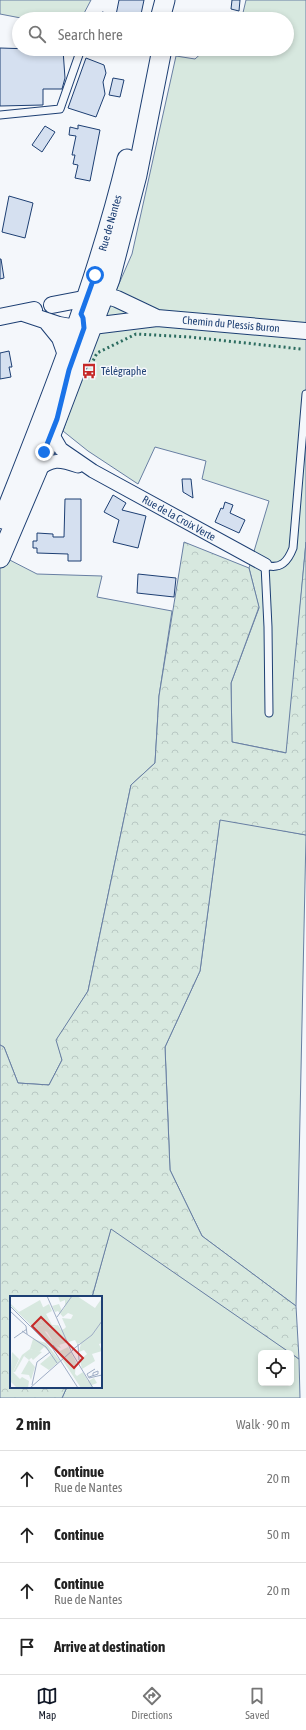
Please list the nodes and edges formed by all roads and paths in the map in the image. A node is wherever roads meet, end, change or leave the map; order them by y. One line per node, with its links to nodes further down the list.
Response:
1 (165, 0): 3 (main road)
2 (169, 0): 4 (main road)
3 (162, 12)
4 (168, 12)
5 (79, 56): 8 (lane)
6 (151, 56): 10 (main road, Rue de Nantes)
7 (161, 56): 10 (main road)
8 (0, 115)
9 (52, 305): 10 (street); 10 (street); 11 (street)
10 (92, 305): 12 (street); 12 (street, Chemin du Plessis Buron); 14 (street); 16 (main road, Rue de Nantes); 18 (main road)
11 (23, 314): 13 (street); 14 (street)
12 (132, 315): 15 (street, Chemin du Plessis Buron); 16 (street)
13 (0, 317)
14 (46, 322): 16 (street)
15 (306, 331)
16 (69, 361): 18 (main road, Rue de Nantes); 18 (main road); 20 (main road, Rue de Nantes)
17 (306, 394): 23 (lane)
18 (48, 438): 19 (street, Rue de la Croix Verte); 19 (street); 20 (main road, Rue de Nantes)
19 (64, 457): 20 (street); 23 (street, Rue de la Croix Verte)
20 (31, 468): 21 (main road, Rue de Nantes); 22 (main road, Rue de Nantes)
21 (0, 527)
22 (0, 558)
23 (265, 565): 24 (lane)
24 (269, 713)

